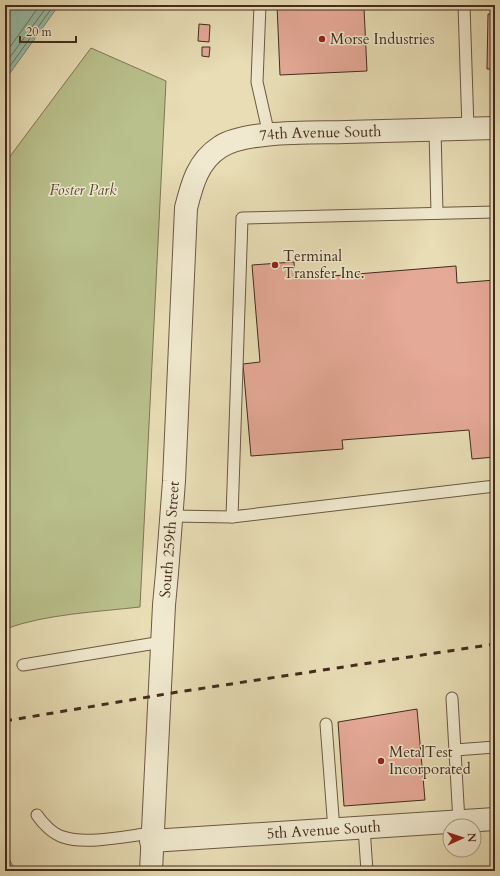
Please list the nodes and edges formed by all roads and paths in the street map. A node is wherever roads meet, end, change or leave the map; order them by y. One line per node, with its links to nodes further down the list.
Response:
1 (260, 5): 6 (lane)
2 (464, 5): 4 (lane)
3 (495, 128): 4 (street, 74th Avenue South)
4 (468, 129): 5 (street, 74th Avenue South)
5 (435, 130): 6 (street, 74th Avenue South); 9 (lane)
6 (269, 135): 7 (street, 74th Avenue South)
7 (186, 208): 11 (street, South 259th Street)
8 (495, 212): 9 (lane)
9 (437, 213): 12 (lane)
10 (495, 486): 12 (lane)
11 (171, 516): 12 (lane); 13 (street, South 259th Street)
12 (232, 517)
13 (162, 642): 14 (lane); 26 (street, South 259th Street)
14 (23, 666)
15 (452, 698): 18 (lane)
16 (326, 724): 25 (lane)
17 (495, 747): 18 (lane)
18 (455, 750): 20 (lane)
19 (37, 816): 26 (lane)
20 (459, 818)
21 (495, 820): 22 (street, 5th Avenue South)
22 (482, 821)
23 (442, 823): 24 (street, 5th Avenue South)
24 (364, 828): 25 (street, 5th Avenue South); 28 (lane)
25 (334, 830): 26 (street, 5th Avenue South)
26 (152, 837): 27 (street, South 259th Street)
27 (151, 871)
28 (367, 871)

